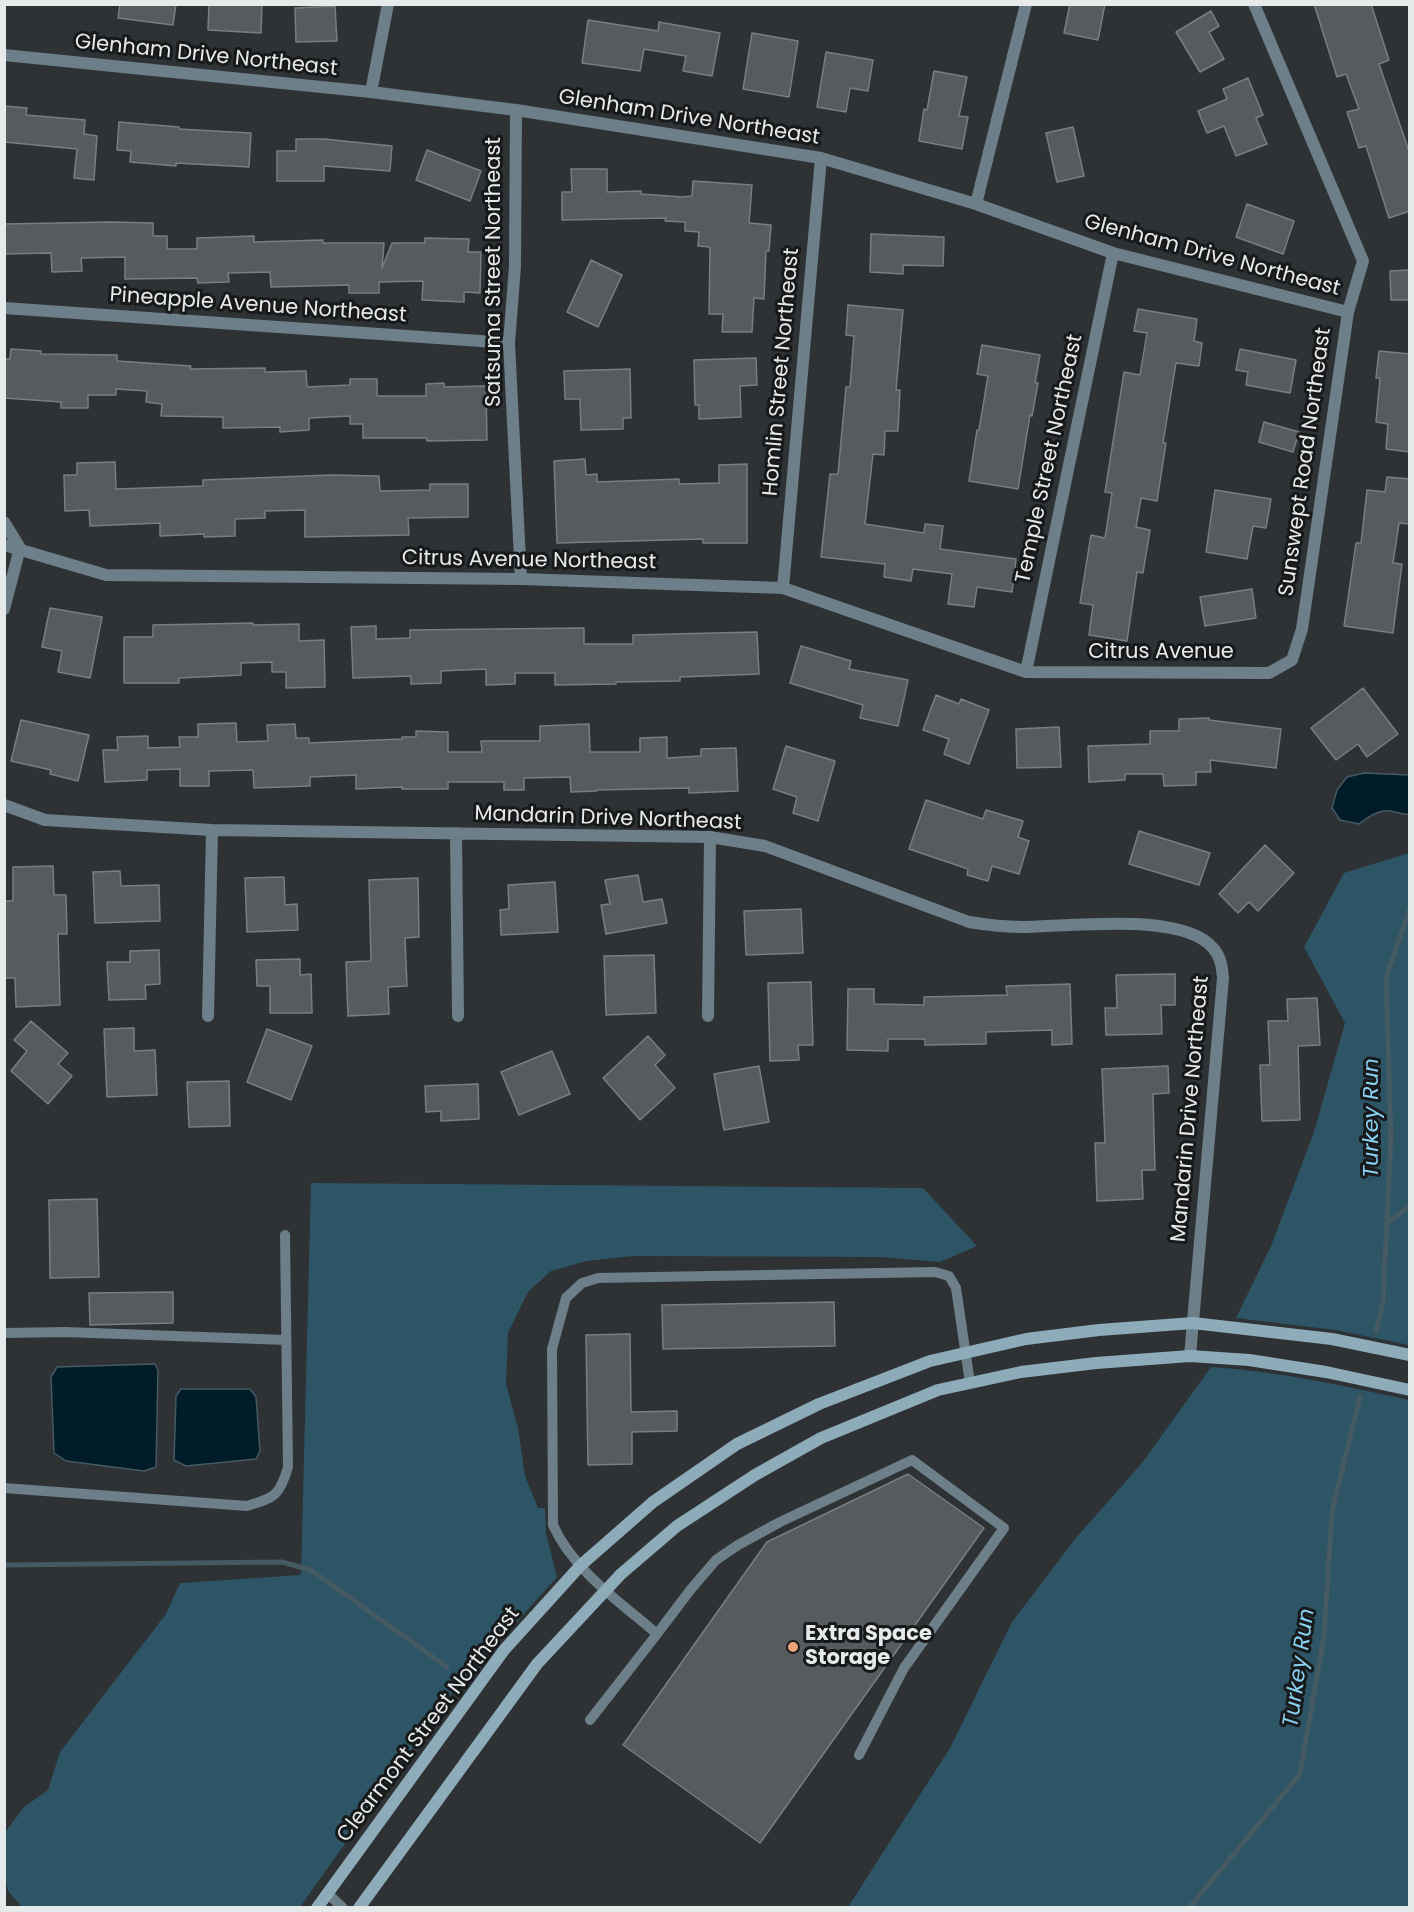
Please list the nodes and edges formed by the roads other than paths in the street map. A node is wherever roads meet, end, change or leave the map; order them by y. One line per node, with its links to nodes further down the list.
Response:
1 (388, 4): 5 (street)
2 (1026, 4): 8 (street)
3 (1254, 4): 11 (street, Sunswept Road Northeast)
4 (4, 55): 5 (street, Glenham Drive Northeast)
5 (371, 92): 6 (street, Glenham Drive Northeast)
6 (516, 110): 7 (street, Glenham Drive Northeast); 12 (street, Satsuma Street Northeast)
7 (820, 158): 8 (street, Glenham Drive Northeast); 17 (street, Homlin Street Northeast)
8 (976, 204): 9 (street, Glenham Drive Northeast)
9 (1113, 253): 11 (street, Glenham Drive Northeast); 20 (street, Temple Street Northeast)
10 (4, 308): 12 (street, Pineapple Avenue Northeast)
11 (1348, 312): 19 (street, Sunswept Road Northeast)
12 (509, 343): 16 (street, Satsuma Street Northeast)
13 (4, 522): 15 (street)
14 (4, 545): 15 (street)
15 (20, 548): 16 (street, Citrus Avenue Northeast); 18 (street)
16 (521, 579): 17 (street, Citrus Avenue Northeast)
17 (783, 588): 20 (street, Citrus Avenue Northeast)
18 (4, 609)
19 (1292, 660): 20 (street, Citrus Avenue)
20 (1026, 672)
21 (4, 805): 22 (street, Mandarin Drive Northeast)
22 (212, 830): 23 (street, Mandarin Drive Northeast); 25 (street)
23 (456, 833): 24 (street, Mandarin Drive Northeast); 26 (street)
24 (710, 837): 27 (street); 29 (street, Mandarin Drive Northeast)
25 (208, 1016)
26 (458, 1016)
27 (708, 1016)
28 (285, 1235): 31 (lane)
29 (1193, 1323): 32 (street, Clearmont Street Northeast); 33 (street, Clearmont Street Northeast); 34 (street, Mandarin Drive Northeast)
30 (4, 1333): 31 (lane)
31 (286, 1340): 37 (lane)
32 (965, 1353): 35 (lane); 38 (street, Clearmont Street Northeast); 38 (lane)
33 (1410, 1355)
34 (1190, 1356): 35 (street); 36 (street)
35 (970, 1383): 39 (street)
36 (1410, 1390)
37 (4, 1488)
38 (581, 1565): 39 (lane); 43 (street, Clearmont Street Northeast)
39 (606, 1590): 40 (lane); 46 (street)
40 (657, 1634): 41 (lane); 42 (lane)
41 (590, 1720)
42 (859, 1755)
43 (327, 1893): 44 (street, Clearmont Street Northeast); 45 (lane)
44 (317, 1908)
45 (343, 1908)
46 (359, 1908)

